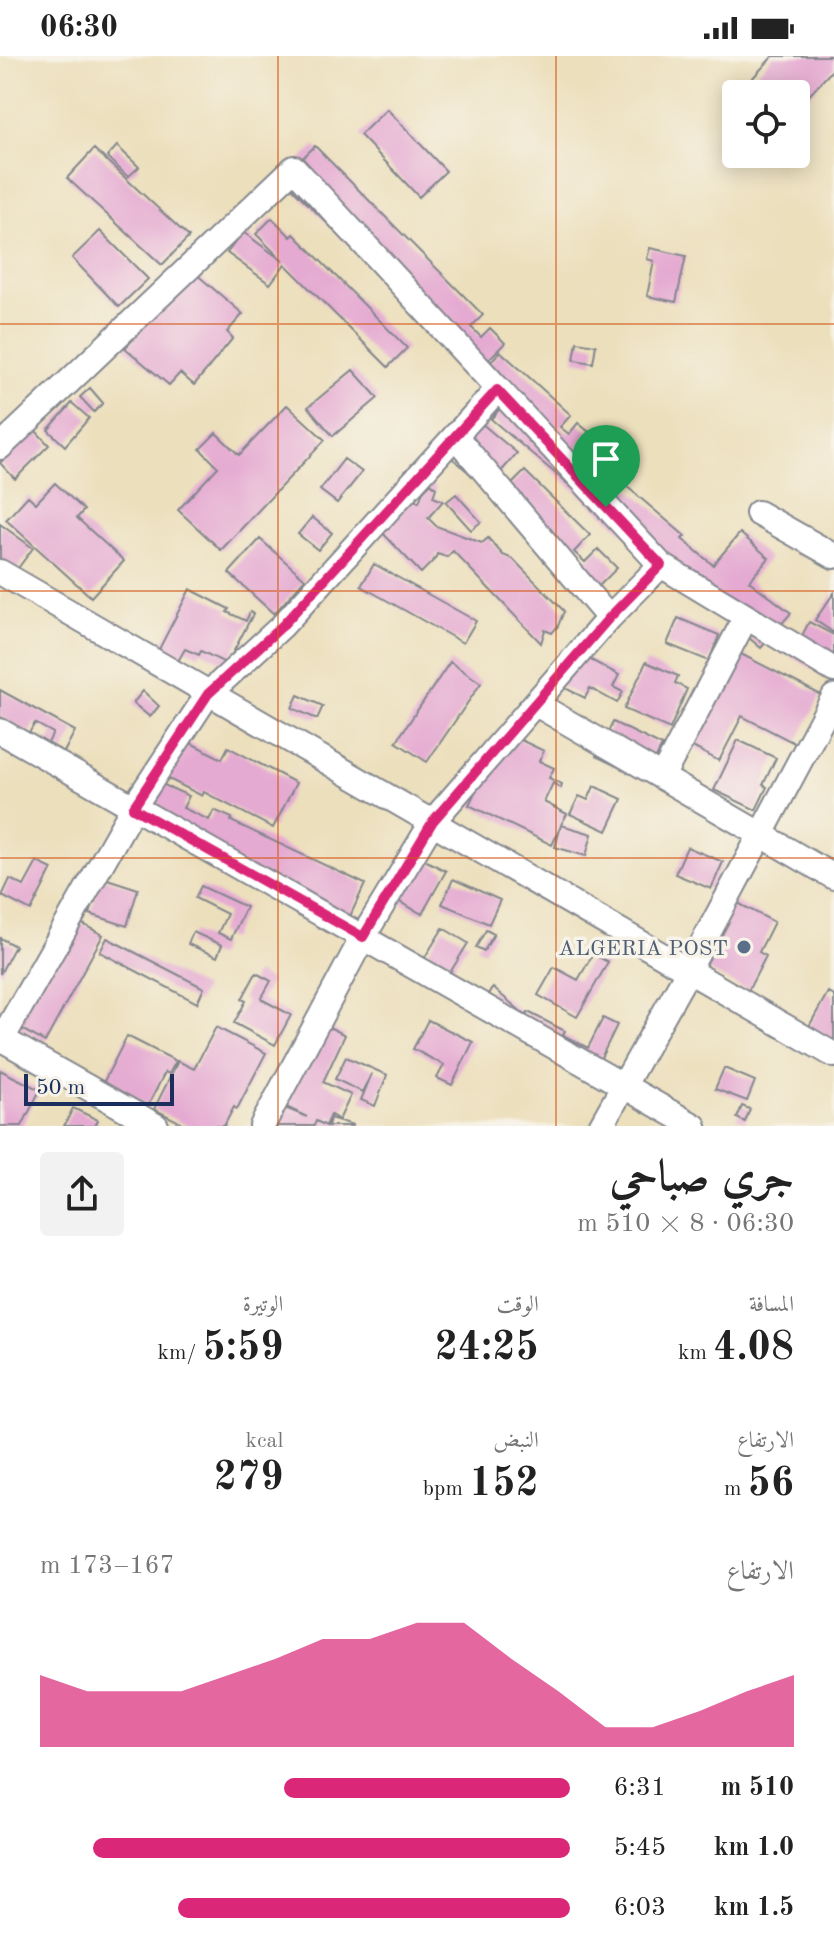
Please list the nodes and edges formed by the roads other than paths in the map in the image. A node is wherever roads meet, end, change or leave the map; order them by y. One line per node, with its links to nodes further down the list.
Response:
1 (497, 390): 2 (street); 3 (street); 6 (street)
2 (455, 436): 9 (street); 11 (street)
3 (0, 447)
4 (758, 513): 5 (street)
5 (834, 556)
6 (661, 565): 8 (street); 9 (street)
7 (0, 572): 11 (street)
8 (746, 617): 10 (street); 15 (street)
9 (609, 618): 13 (street)
10 (834, 670)
11 (208, 694): 16 (street); 17 (street)
12 (834, 697): 18 (street)
13 (536, 704): 15 (street); 17 (street)
14 (0, 731): 16 (street)
15 (662, 777): 18 (street)
16 (133, 808): 20 (street); 22 (street)
17 (433, 821): 20 (street); 21 (street)
18 (761, 835): 19 (street); 21 (street)
19 (834, 877)
20 (363, 937): 24 (street); 26 (street)
21 (688, 971): 23 (street); 24 (street)
22 (1, 1039): 25 (street)
23 (834, 1055)
24 (624, 1086): 27 (street); 28 (street)
25 (156, 1126)
26 (262, 1126)
27 (601, 1126)
28 (694, 1126)

